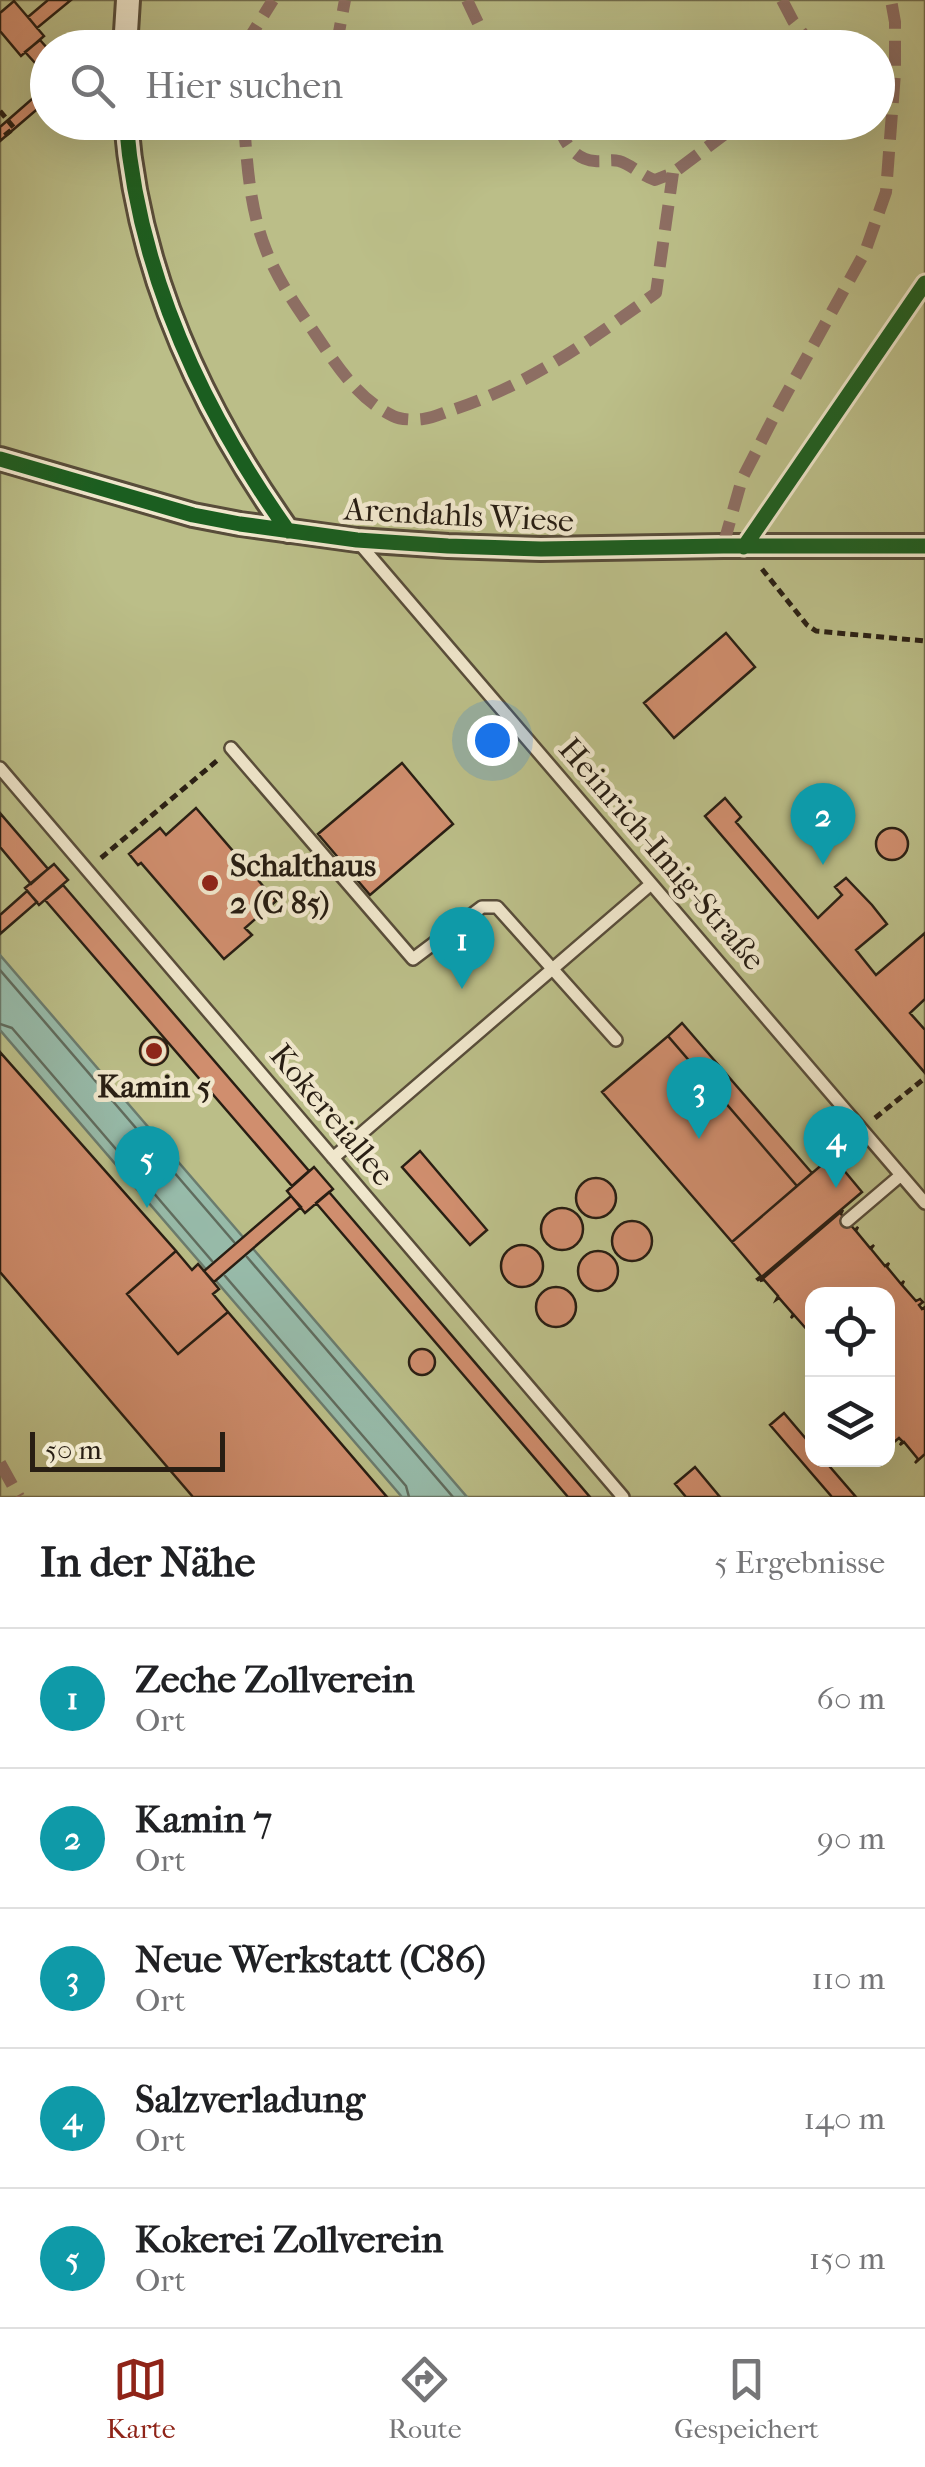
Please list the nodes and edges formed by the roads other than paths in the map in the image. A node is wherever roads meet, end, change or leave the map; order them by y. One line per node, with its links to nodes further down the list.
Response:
1 (128, 0): 2 (street)
2 (126, 30)
3 (128, 140): 5 (street)
4 (0, 459): 5 (street, Arendahls Wiese)
5 (288, 532): 6 (street, Arendahls Wiese)
6 (356, 540): 7 (street, Arendahls Wiese); 10 (lane, Heinrich-Imig-Straße)
7 (925, 546)
8 (231, 748): 11 (lane)
9 (0, 768): 13 (lane, Kokereiallee)
10 (651, 884): 11 (lane); 14 (lane, Heinrich-Imig-Straße)
11 (553, 969): 12 (lane); 13 (lane)
12 (616, 1040)
13 (333, 1158): 17 (lane, Kokereiallee)
14 (900, 1175): 15 (lane, Heinrich-Imig-Straße); 16 (lane)
15 (925, 1204)
16 (847, 1221)
17 (624, 1497)

